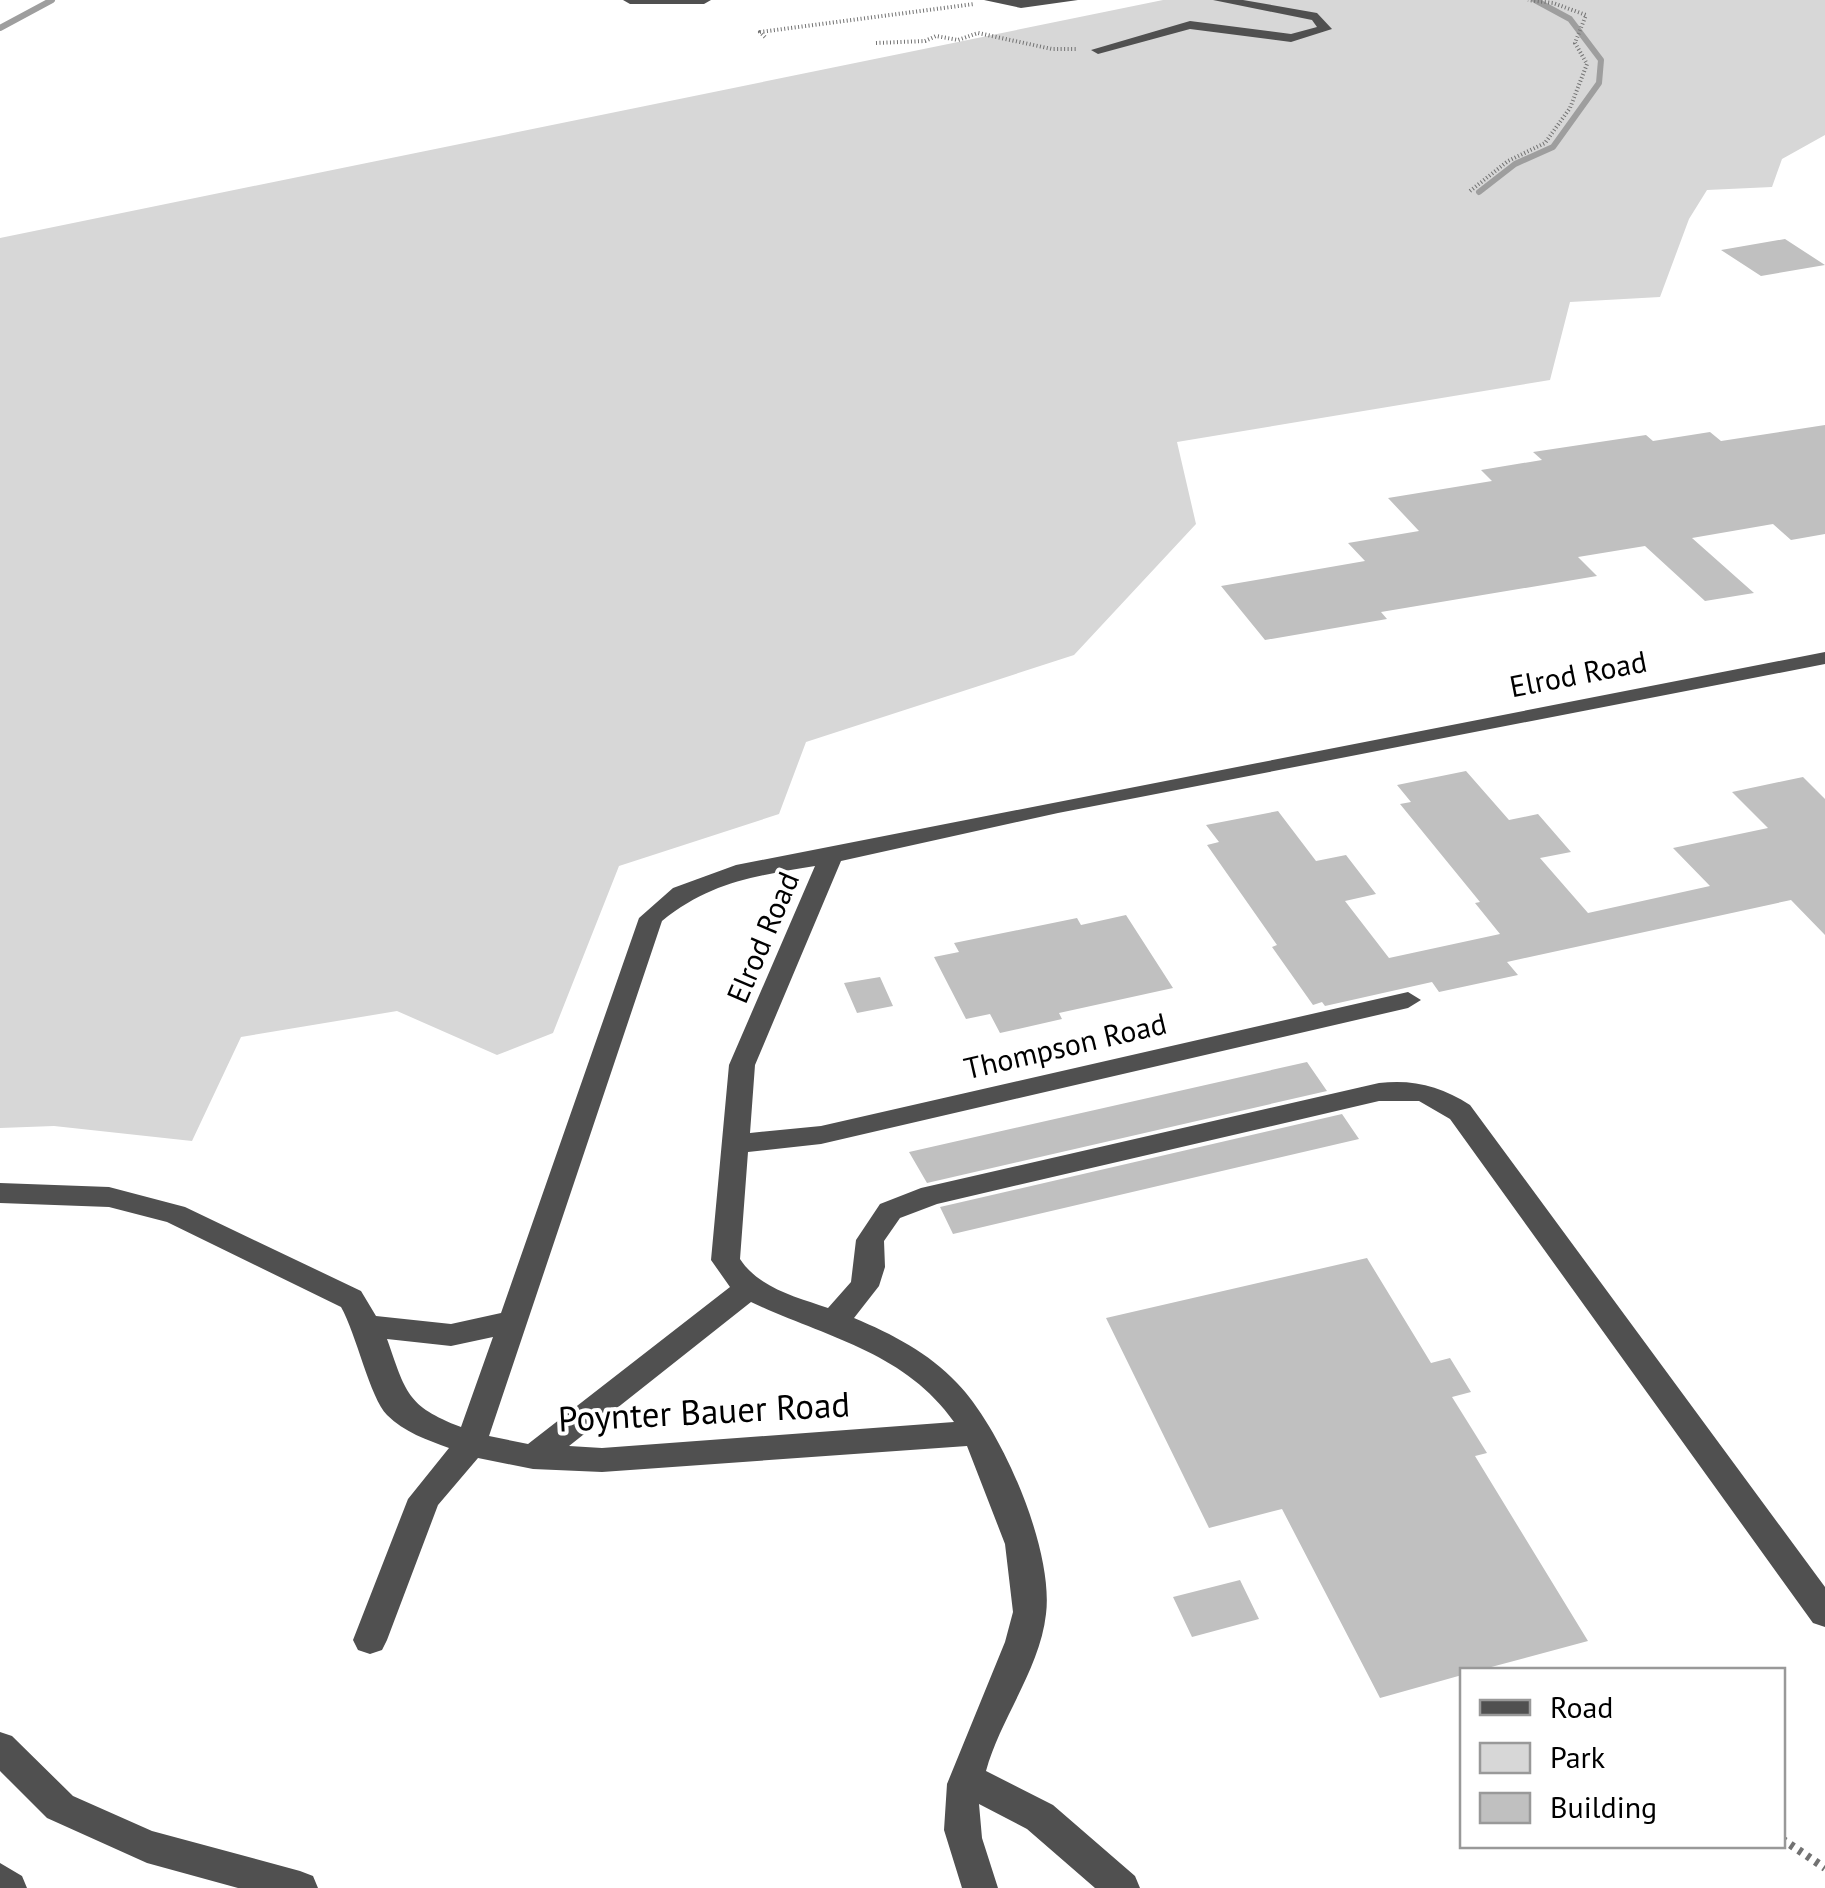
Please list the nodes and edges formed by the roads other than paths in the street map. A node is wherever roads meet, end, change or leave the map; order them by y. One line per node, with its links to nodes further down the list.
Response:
1 (630, 0): 2 (street)
2 (704, 0)
3 (991, 0): 4 (street)
4 (1071, 0)
5 (1220, 0): 6 (street)
6 (1098, 50)
7 (1825, 658): 8 (street, Elrod Road)
8 (832, 856): 10 (street, Elrod Road); 13 (street)
9 (1408, 1000): 10 (street, Thompson Road)
10 (735, 1144): 12 (street, Elrod Road)
11 (0, 1193): 15 (street, Poynter Bauer Road)
12 (748, 1289): 14 (street); 18 (street)
13 (513, 1321): 15 (street); 17 (street)
14 (833, 1321): 16 (street); 19 (street)
15 (367, 1326): 17 (street, Poynter Bauer Road)
16 (976, 1433): 18 (street, Poynter Bauer Road); 22 (street)
17 (471, 1444): 18 (street, Poynter Bauer Road); 20 (street)
18 (533, 1457)
19 (1825, 1612)
20 (370, 1640)
21 (0, 1747): 25 (street)
22 (966, 1779): 26 (street); 27 (street)
23 (0, 1880): 24 (street)
24 (9, 1888)
25 (300, 1888)
26 (980, 1888)
27 (1122, 1888)

